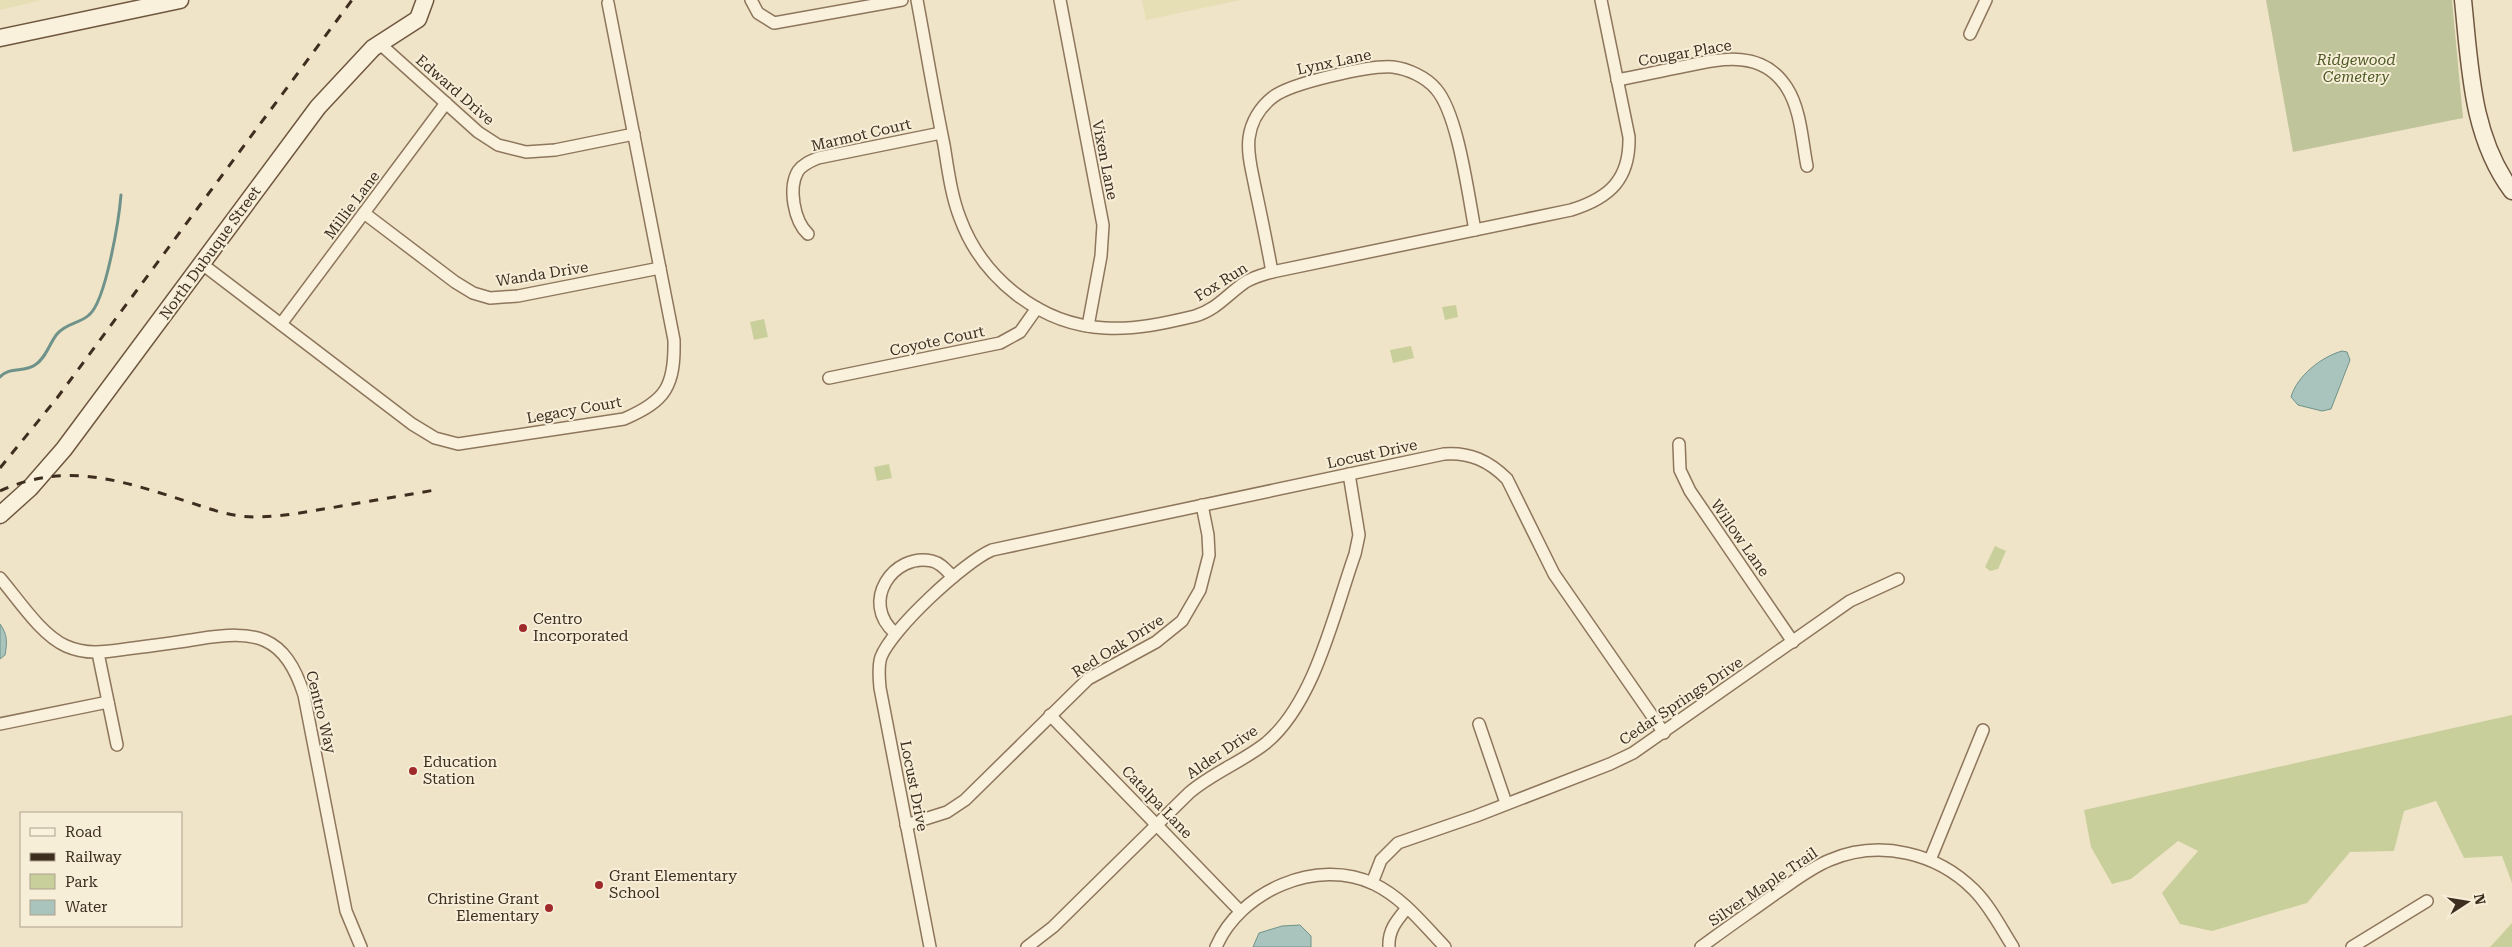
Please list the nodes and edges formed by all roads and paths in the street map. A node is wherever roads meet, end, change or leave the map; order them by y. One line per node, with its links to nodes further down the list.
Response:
1 (180, 0): 12 (main road)
2 (425, 0): 13 (main road, North Dubuque Street)
3 (751, 0): 4 (street)
4 (902, 0)
5 (916, 0): 16 (street, Fox Run)
6 (1060, 0): 28 (street, Vixen Lane)
7 (1601, 0): 14 (street, Fox Run)
8 (1986, 0): 11 (street)
9 (2463, 0): 19 (main road)
10 (608, 3): 17 (street, Legacy Court)
11 (1970, 34)
12 (0, 38)
13 (380, 43): 15 (street, Edward Drive); 23 (main road, North Dubuque Street)
14 (1617, 80): 18 (street, Cougar Place); 21 (street, Fox Run)
15 (446, 103): 17 (street, Edward Drive); 20 (street, Millie Lane)
16 (941, 133): 22 (street, Marmot Court); 26 (street, Fox Run)
17 (634, 134): 24 (street, Legacy Court)
18 (1807, 166)
19 (2512, 191)
20 (364, 213): 24 (street, Wanda Drive); 27 (street, Millie Lane)
21 (1476, 230): 25 (street, Fox Run); 25 (street, Lynx Lane)
22 (808, 234)
23 (202, 264): 27 (street, Legacy Court); 33 (main road, North Dubuque Street)
24 (660, 268): 27 (street, Legacy Court)
25 (1272, 272): 28 (street, Fox Run)
26 (1037, 308): 28 (street, Fox Run); 29 (street, Coyote Court)
27 (281, 324)
28 (1088, 326)
29 (829, 378)
30 (1679, 444): 38 (street, Willow Lane)
31 (1349, 474): 32 (street, Locust Drive); 45 (street, Locust Drive); 48 (street, Alder Drive)
32 (1202, 506): 34 (street, Locust Drive); 41 (street, Red Oak Drive)
33 (0, 515)
34 (953, 577): 37 (street, Locust Drive); 37 (street)
35 (0, 578): 39 (street, Centro Way)
36 (1898, 579): 38 (street, Cedar Springs Drive)
37 (895, 633): 49 (street, Locust Drive)
38 (1793, 642): 45 (street, Cedar Springs Drive)
39 (98, 653): 40 (street); 55 (street, Centro Way)
40 (108, 702): 42 (street); 46 (street)
41 (1050, 715): 48 (street, Catalpa Lane); 49 (street, Red Oak Drive)
42 (0, 724)
43 (1479, 724): 47 (street)
44 (1983, 730): 50 (street)
45 (1664, 733): 47 (street, Cedar Springs Drive)
46 (117, 745)
47 (1506, 803): 51 (street, Cedar Springs Drive)
48 (1158, 824): 54 (street, Catalpa Lane); 57 (street, Alder Drive)
49 (906, 825): 56 (street, Locust Drive)
50 (1930, 860): 61 (street, Silver Maple Trail); 62 (street, Silver Maple Trail)
51 (1372, 883): 53 (street); 54 (street)
52 (2427, 901): 63 (street)
53 (1407, 908): 59 (street); 60 (street)
54 (1240, 911): 58 (street)
55 (361, 947)
56 (930, 947)
57 (1027, 947)
58 (1216, 947)
59 (1389, 947)
60 (1445, 947)
61 (1700, 947)
62 (2013, 947)
63 (2352, 947)

